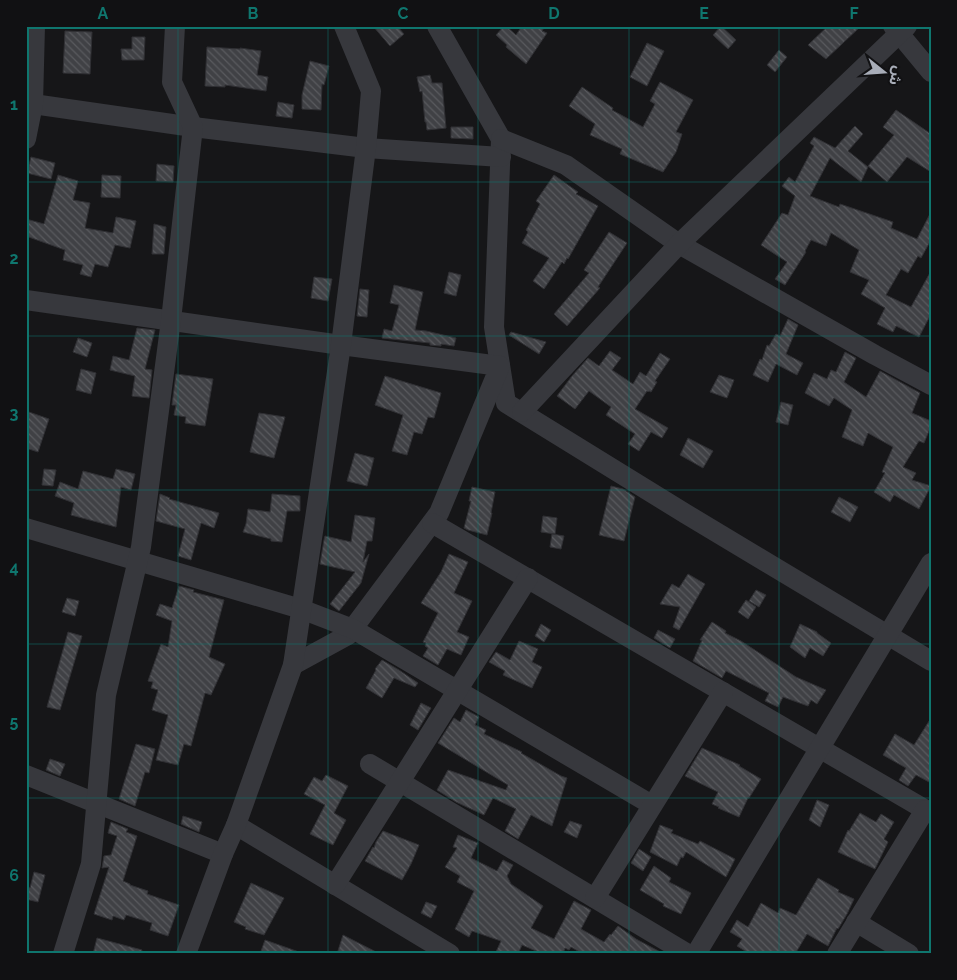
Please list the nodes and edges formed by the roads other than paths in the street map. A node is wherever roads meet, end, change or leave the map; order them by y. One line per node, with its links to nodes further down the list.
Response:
1 (36, 26): 7 (street)
2 (175, 26): 8 (street)
3 (344, 26): 10 (street)
4 (437, 26): 11 (street)
5 (900, 29): 6 (street); 12 (street)
6 (931, 72)
7 (29, 104): 8 (street); 9 (street)
8 (193, 127): 10 (street); 14 (street)
9 (26, 139)
10 (366, 148): 11 (street); 15 (street)
11 (501, 148): 12 (street); 16 (street)
12 (679, 244): 17 (street); 18 (street)
13 (26, 300): 14 (street)
14 (170, 320): 15 (street); 21 (street)
15 (341, 345): 16 (street); 24 (street)
16 (500, 366): 18 (street); 19 (street)
17 (931, 385)
18 (522, 412): 26 (street)
19 (432, 523): 23 (street); 25 (street)
20 (26, 528): 21 (street)
21 (138, 561): 24 (street); 35 (street)
22 (931, 563): 26 (street)
23 (528, 578): 29 (street); 30 (street)
24 (301, 609): 25 (street); 28 (street)
25 (353, 629): 28 (street); 29 (street)
26 (887, 634): 27 (street); 31 (street)
27 (931, 661)
28 (293, 665): 38 (street)
29 (457, 690): 34 (street); 36 (street)
30 (723, 692): 31 (street); 36 (street)
31 (819, 748): 37 (street); 47 (street)
32 (370, 764): 34 (street)
33 (26, 775): 35 (street)
34 (400, 782): 40 (street); 41 (street)
35 (96, 804): 39 (street); 43 (street)
36 (652, 805): 41 (street)
37 (928, 812): 42 (street)
38 (236, 825): 39 (street); 40 (street)
39 (223, 854): 44 (street)
40 (335, 885): 45 (street)
41 (595, 898): 46 (street)
42 (856, 922): 48 (street); 49 (street)
43 (63, 954)
44 (186, 954)
45 (450, 954)
46 (688, 954)
47 (696, 954)
48 (837, 954)
49 (909, 954)

